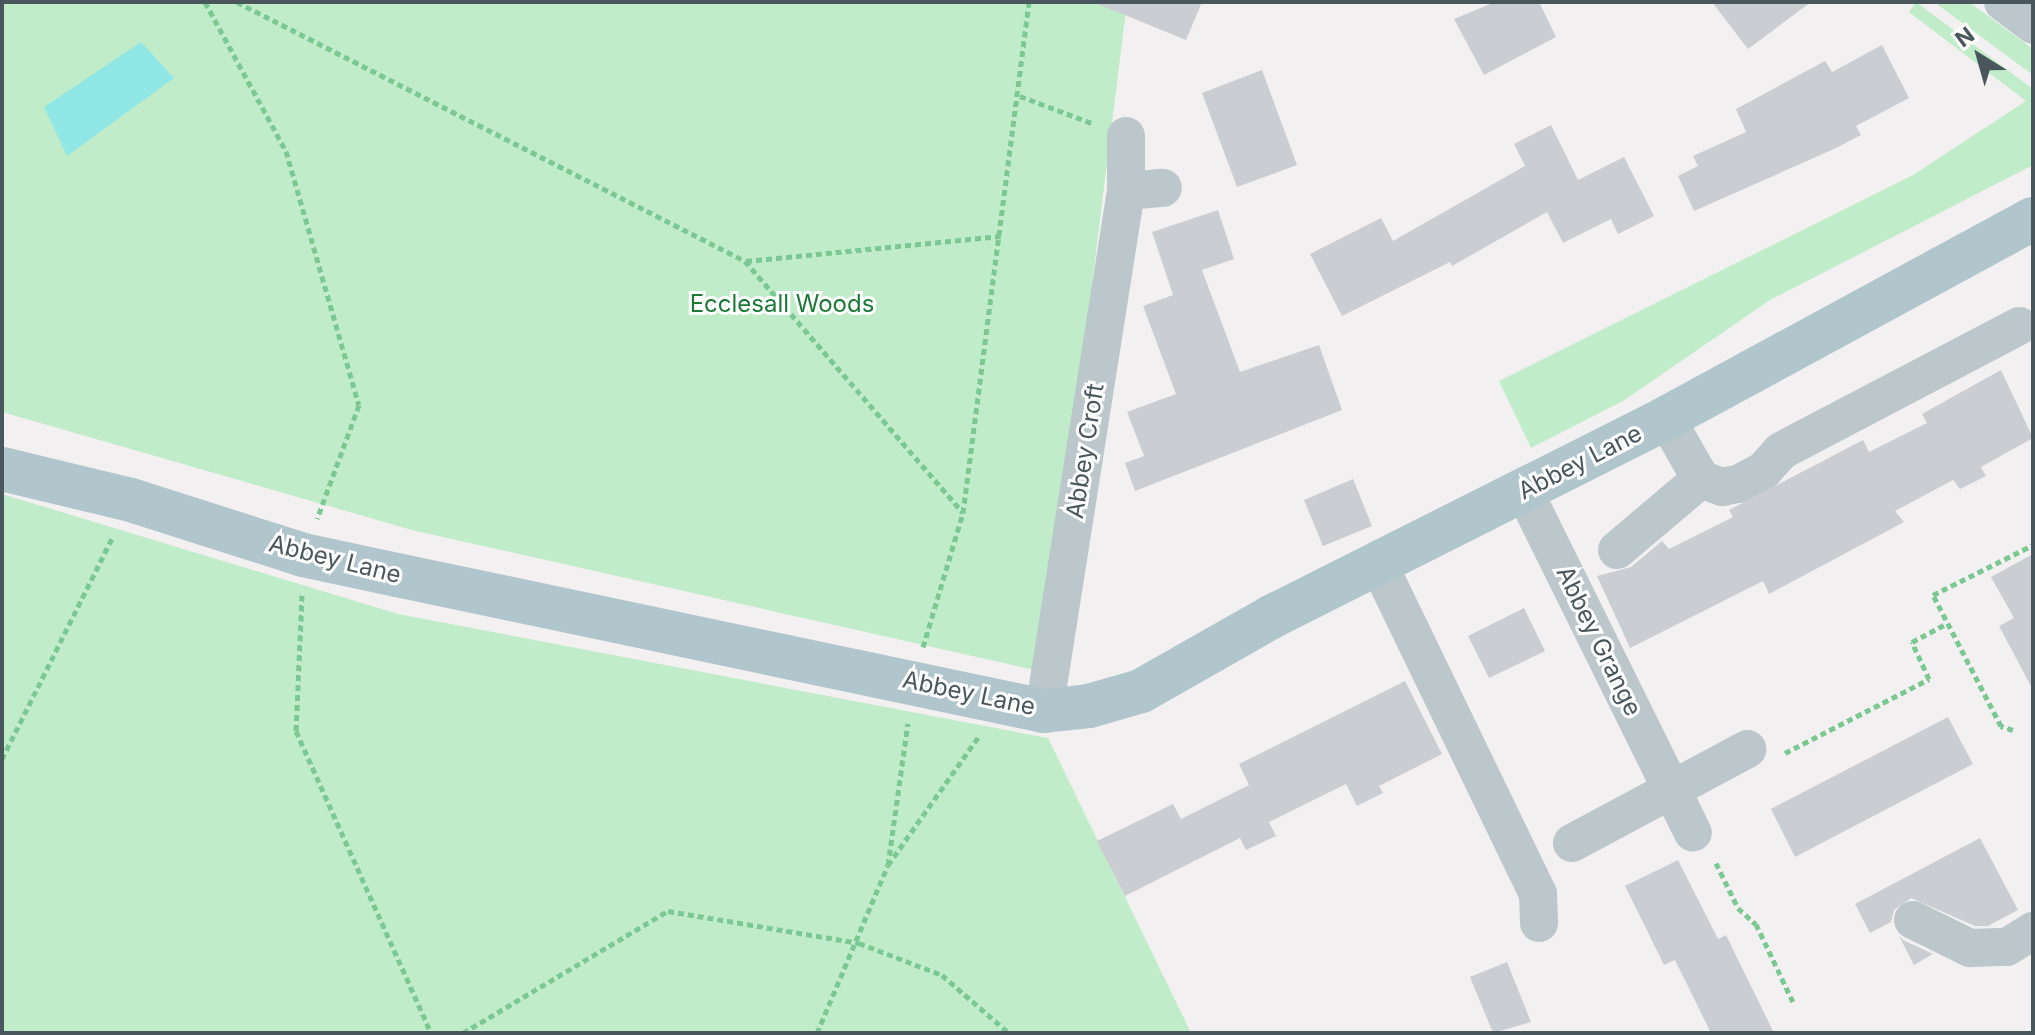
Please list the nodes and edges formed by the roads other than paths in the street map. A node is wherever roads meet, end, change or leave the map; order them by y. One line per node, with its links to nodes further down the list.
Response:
1 (2003, 2): 2 (street)
2 (2033, 25)
3 (1126, 136): 5 (street, Abbey Croft)
4 (1163, 188): 5 (street)
5 (1126, 191): 14 (street, Abbey Croft)
6 (2033, 219): 8 (main road, Abbey Lane)
7 (2019, 326): 10 (street)
8 (1666, 418): 10 (street); 11 (main road, Abbey Lane)
9 (2, 469): 14 (main road, Abbey Lane)
10 (1701, 479): 12 (street)
11 (1524, 491): 13 (main road, Abbey Lane); 16 (street, Abbey Grange)
12 (1617, 550)
13 (1378, 563): 14 (main road, Abbey Lane); 20 (street)
14 (1044, 711)
15 (1747, 749): 16 (street)
16 (1673, 791): 17 (street, Abbey Grange); 18 (street)
17 (1693, 833)
18 (1572, 843)
19 (1913, 920): 21 (street)
20 (1539, 923)
21 (2033, 931)

